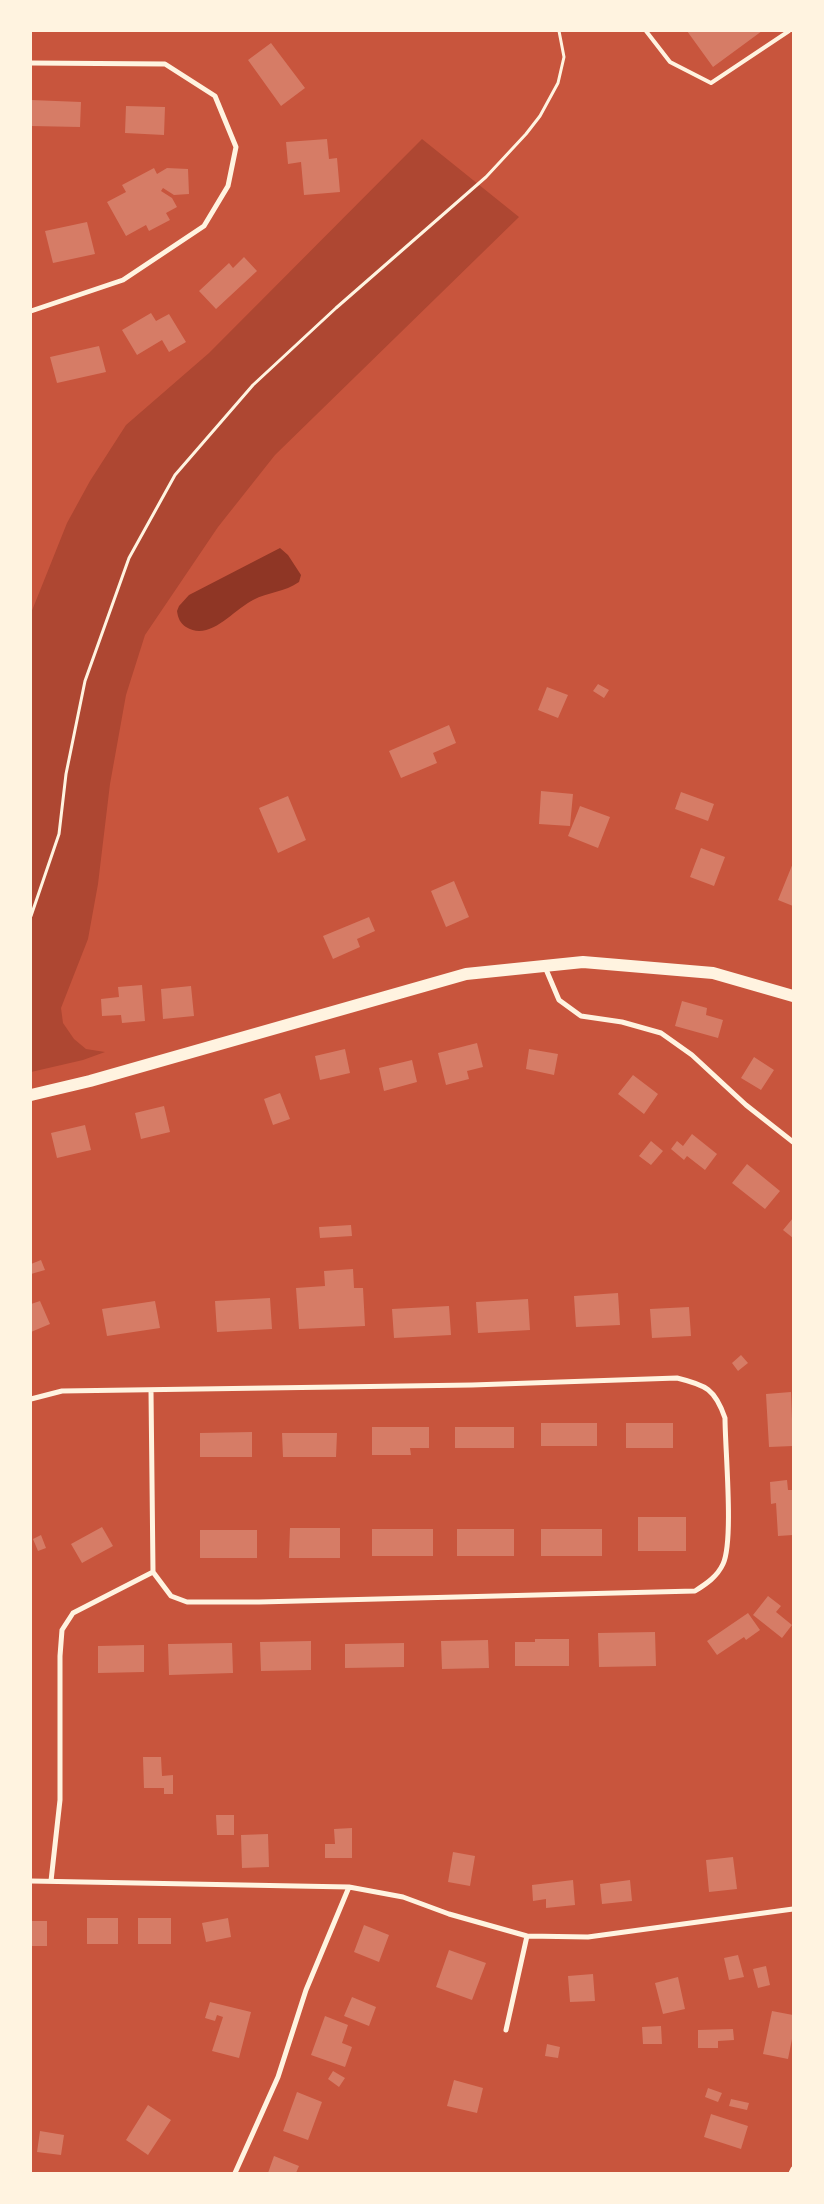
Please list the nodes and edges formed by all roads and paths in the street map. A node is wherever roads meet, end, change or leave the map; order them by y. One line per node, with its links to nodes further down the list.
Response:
1 (559, 31): 6 (path)
2 (646, 31): 3 (lane)
3 (789, 31)
4 (31, 63): 5 (street)
5 (31, 311)
6 (31, 916)
7 (545, 966): 8 (main road); 9 (main road); 10 (street)
8 (793, 996)
9 (31, 1095)
10 (793, 1142)
11 (152, 1391): 12 (street); 13 (street); 13 (street)
12 (31, 1399)
13 (152, 1572): 15 (street)
14 (31, 1881): 15 (street)
15 (50, 1881): 16 (street)
16 (350, 1887): 18 (street); 21 (street)
17 (793, 1909): 18 (street)
18 (527, 1936): 19 (street)
19 (506, 2030)
20 (793, 2169): 22 (street)
21 (235, 2173)
22 (792, 2173)

